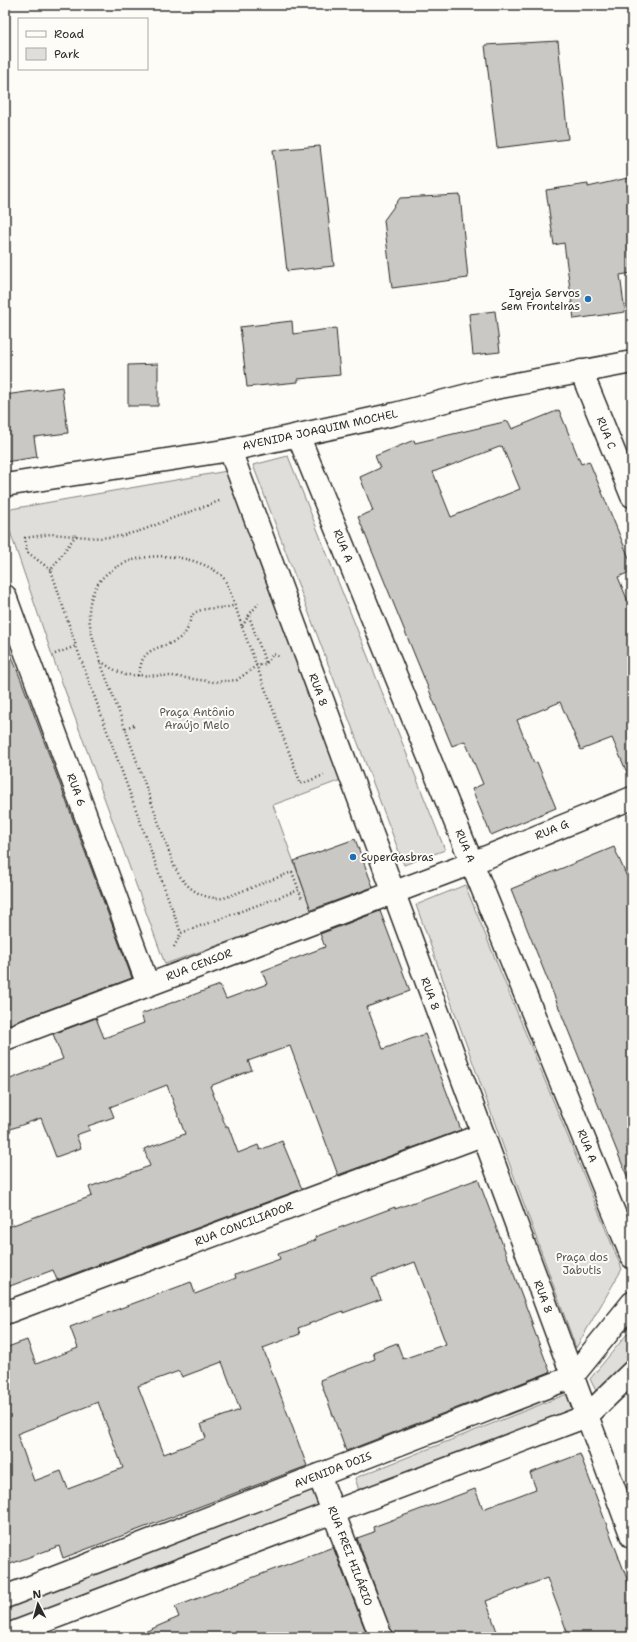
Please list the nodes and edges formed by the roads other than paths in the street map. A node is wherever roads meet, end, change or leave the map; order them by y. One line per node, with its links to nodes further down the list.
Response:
1 (632, 362): 2 (street, AVENIDA JOAQUIM MOCHEL)
2 (581, 371): 3 (street, AVENIDA JOAQUIM MOCHEL); 6 (street, RUA C)
3 (298, 435): 4 (street, AVENIDA JOAQUIM MOCHEL); 9 (street, RUA A)
4 (230, 450): 5 (street, AVENIDA JOAQUIM MOCHEL); 10 (street, RUA 8)
5 (5, 485)
6 (632, 496)
7 (5, 596): 11 (street, RUA 6)
8 (632, 798): 9 (street, RUA G)
9 (472, 863): 10 (street, RUA G); 14 (street, RUA A)
10 (393, 892): 11 (street, RUA CENSOR); 13 (street, RUA 8)
11 (148, 984): 12 (street, RUA CENSOR)
12 (5, 1039)
13 (482, 1135): 16 (street, RUA CONCILIADOR); 18 (street, RUA 8)
14 (632, 1257)
15 (632, 1303): 18 (street, AVENIDA DOIS)
16 (5, 1313)
17 (632, 1372): 19 (street)
18 (572, 1377): 19 (street, RUA 8); 20 (street, AVENIDA DOIS)
19 (587, 1416): 21 (street); 22 (street, RUA 8)
20 (319, 1475): 21 (street, RUA FREI HILÁRIO); 23 (street, AVENIDA DOIS)
21 (333, 1512): 24 (street); 25 (street, RUA FREI HILÁRIO)
22 (632, 1537)
23 (5, 1597)
24 (5, 1636)
25 (381, 1637)

